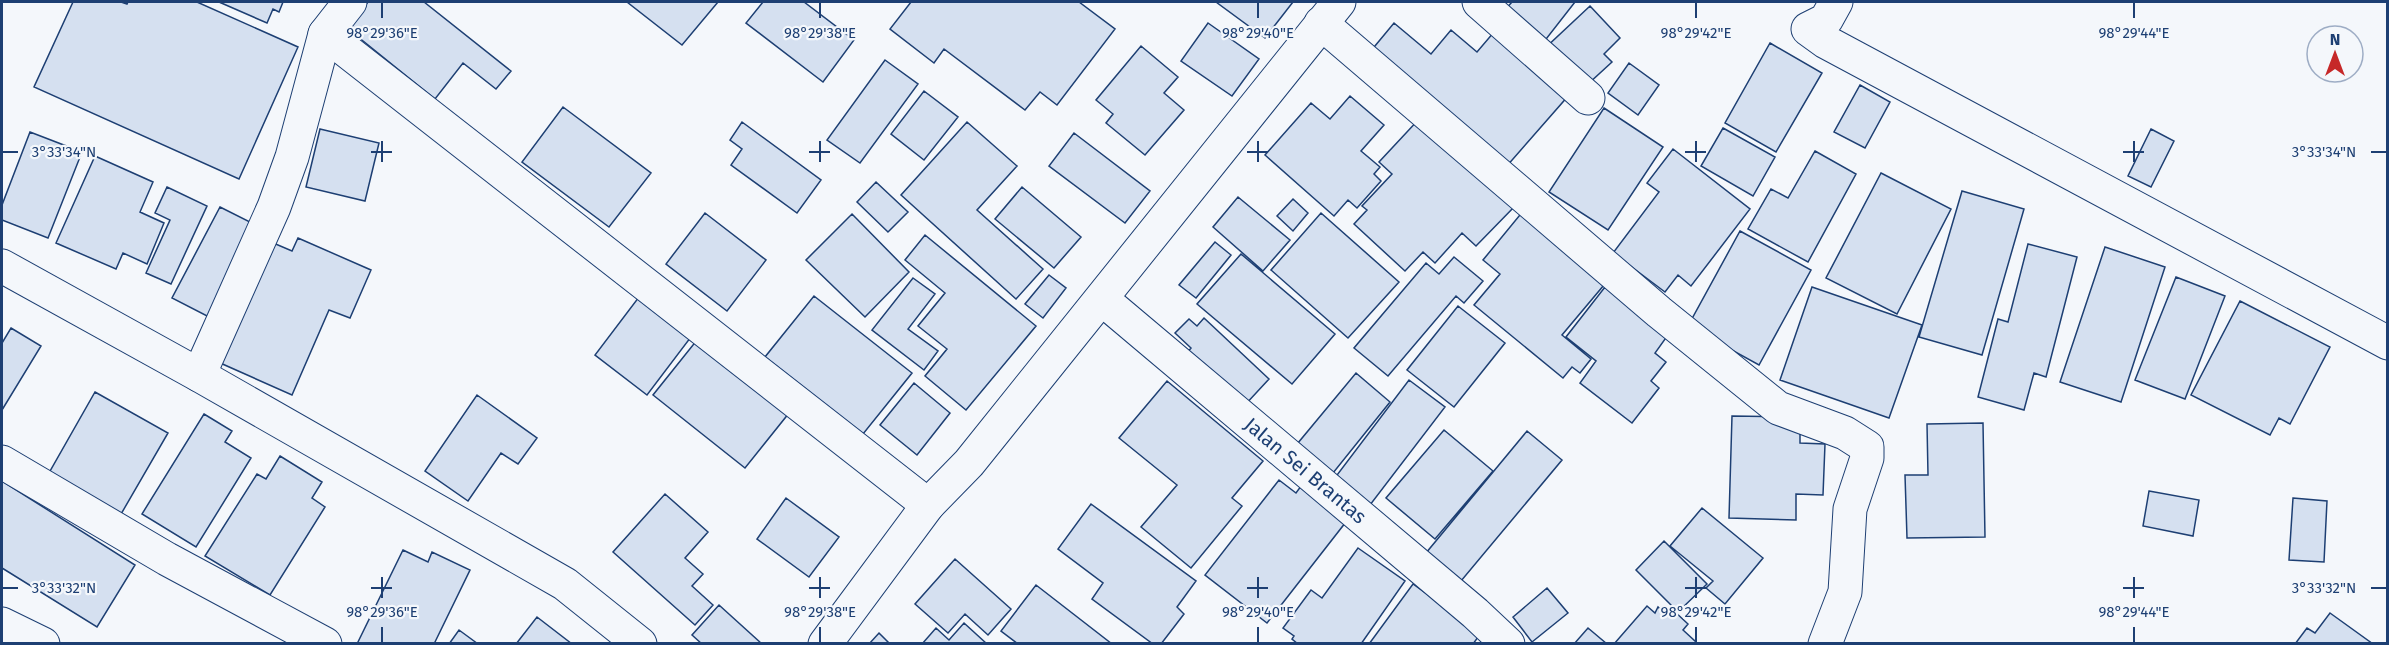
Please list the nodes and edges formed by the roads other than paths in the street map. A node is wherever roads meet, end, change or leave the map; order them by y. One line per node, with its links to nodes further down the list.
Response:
1 (350, 2): 5 (street)
2 (1479, 2): 6 (street)
3 (1836, 2): 9 (street)
4 (1330, 12): 8 (street); 19 (street)
5 (325, 34): 10 (street); 12 (street)
6 (1588, 98)
7 (2, 266): 10 (street)
8 (1102, 299): 12 (street); 18 (street, Jalan Sei Brantas)
9 (2388, 343)
10 (199, 375): 16 (street)
11 (2, 462): 15 (street)
12 (928, 505): 17 (street)
13 (2, 624): 14 (street)
14 (43, 644)
15 (325, 644)
16 (640, 644)
17 (825, 644)
18 (1508, 644)
19 (1825, 644)

